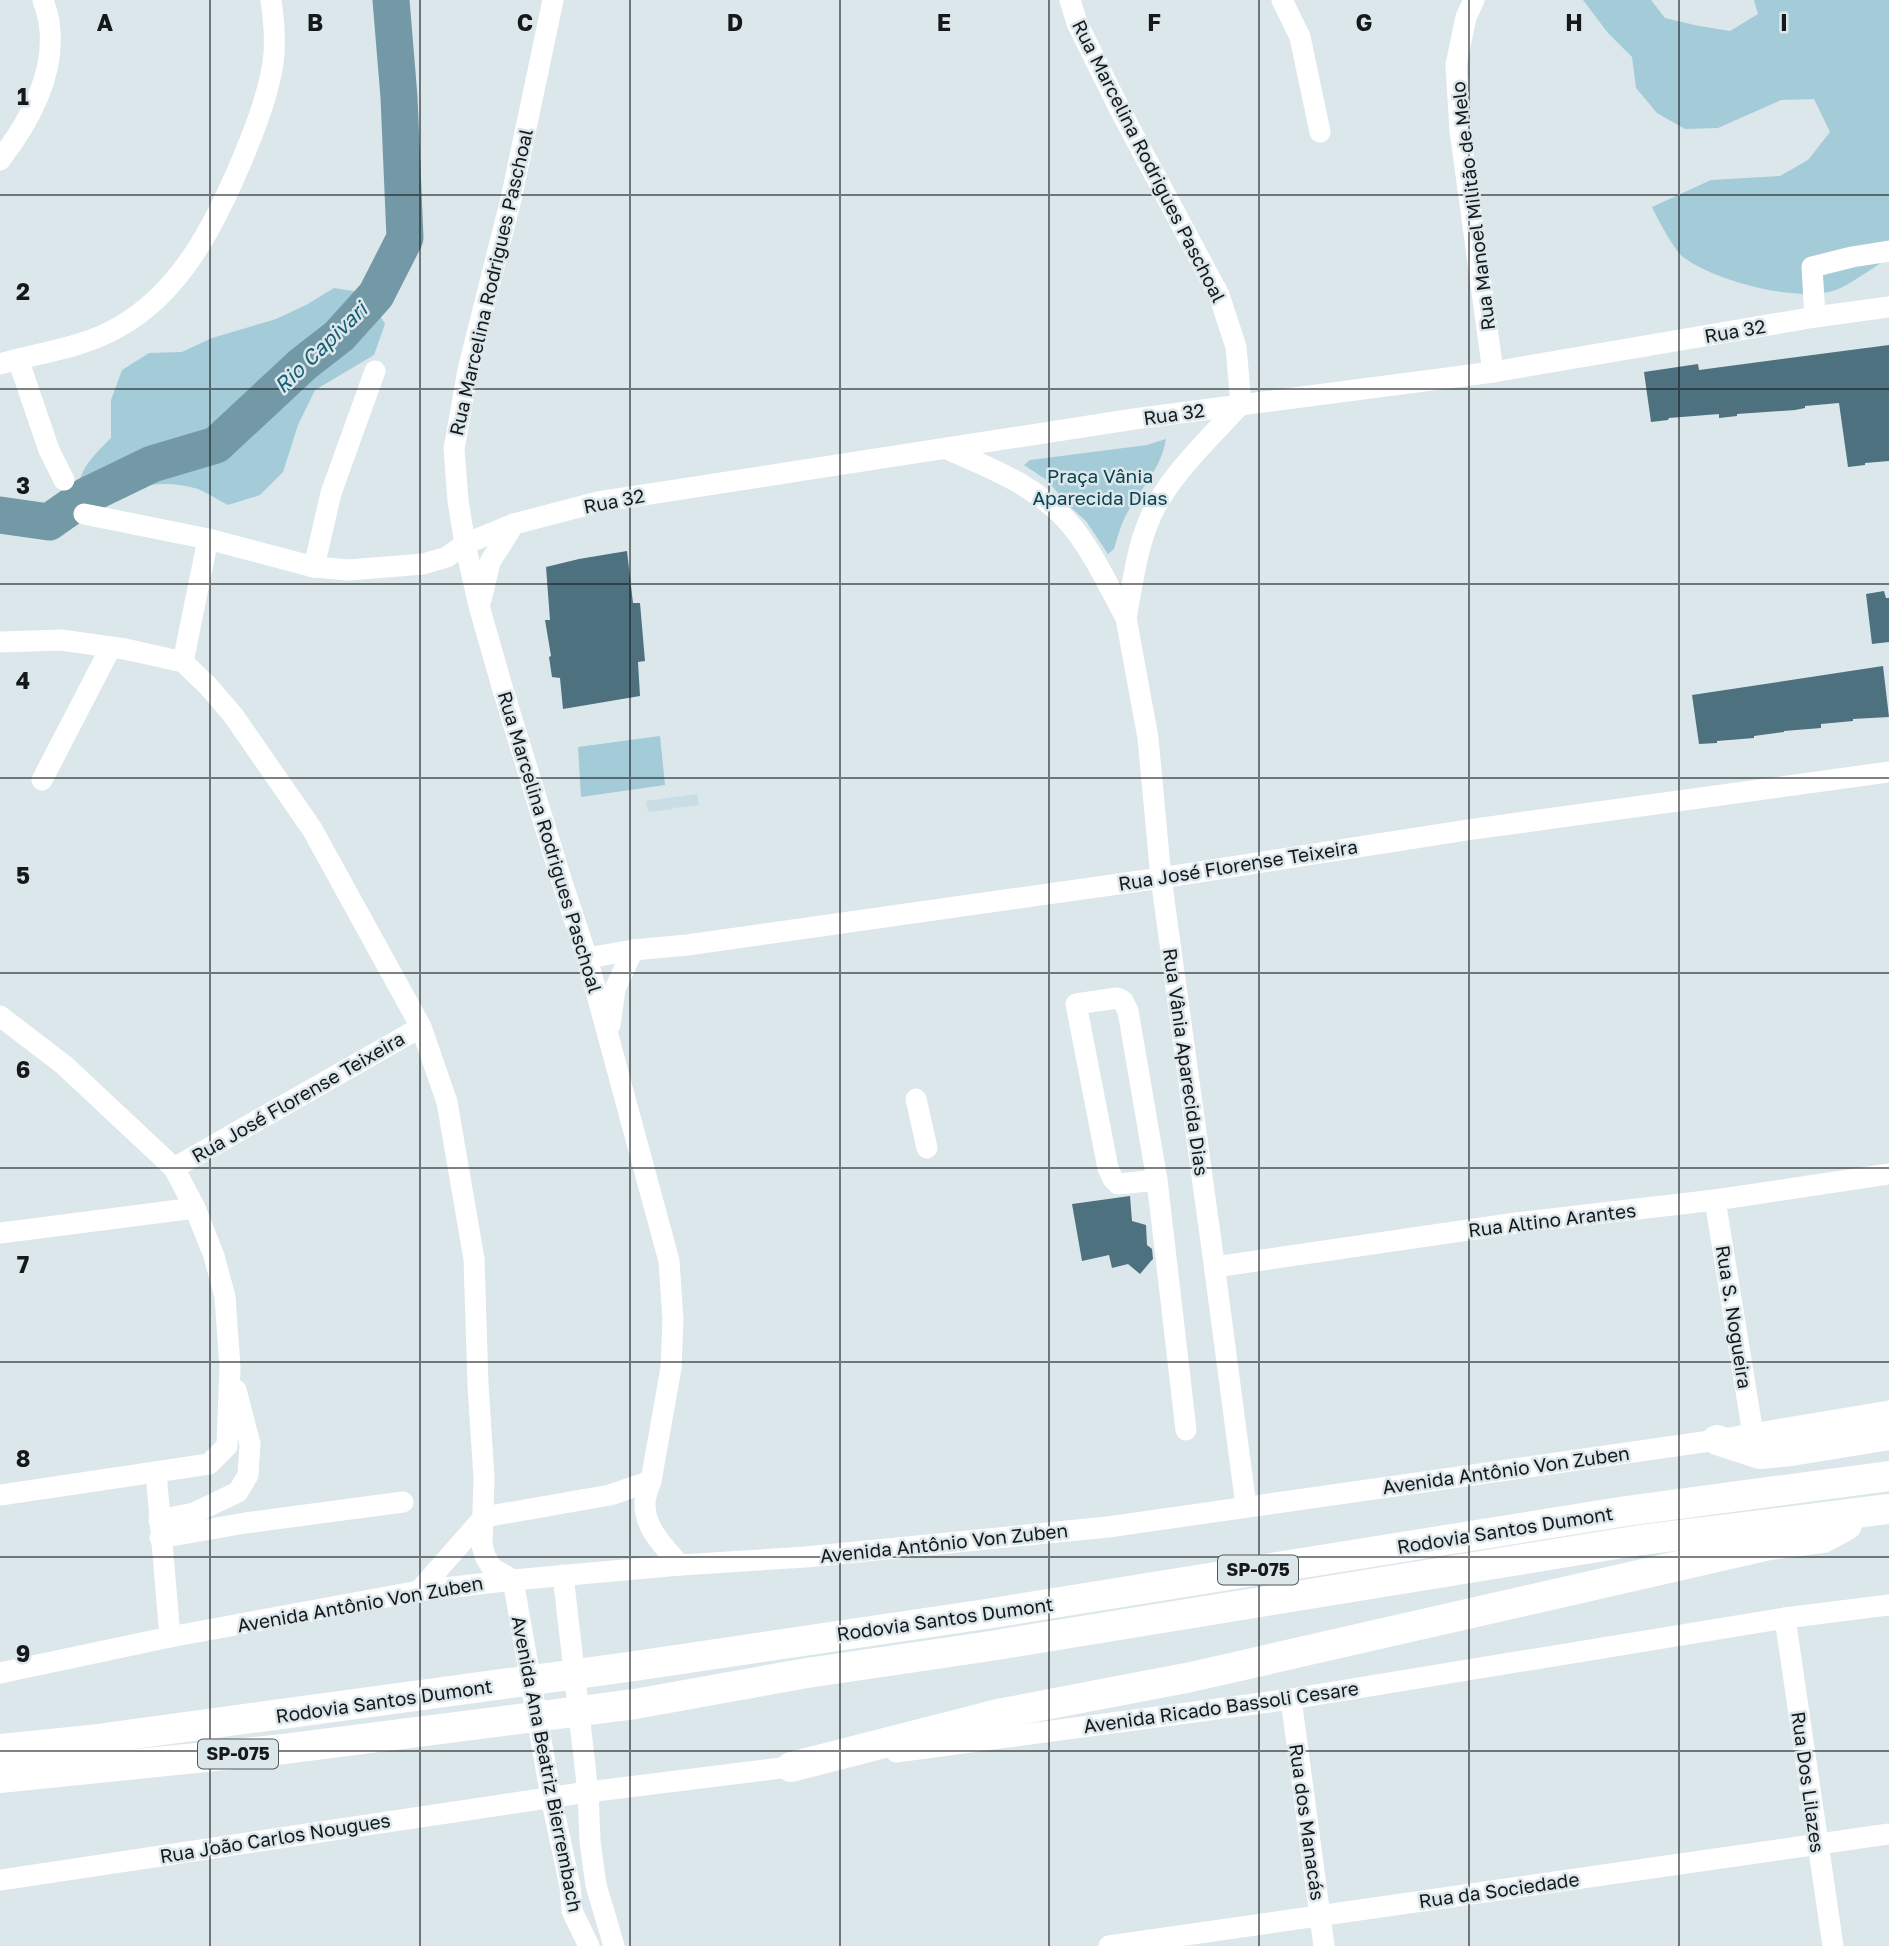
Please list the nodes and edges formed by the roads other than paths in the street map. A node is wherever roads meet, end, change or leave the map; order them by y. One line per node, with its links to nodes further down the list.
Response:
1 (43, 0): 8 (street)
2 (271, 0): 12 (street)
3 (553, 0): 21 (street, Rua Marcelina Rodrigues Paschoal)
4 (1070, 0): 15 (street, Rua Marcelina Rodrigues Paschoal)
5 (1282, 0): 7 (street)
6 (1474, 0): 14 (street, Rua Manoel Militão de Melo)
7 (1320, 132)
8 (0, 160)
9 (1889, 251): 11 (street)
10 (1889, 307): 11 (street, Rua 32)
11 (1815, 317): 14 (street, Rua 32)
12 (9, 361): 17 (street)
13 (375, 370): 22 (street)
14 (1493, 372): 15 (street, Rua 32)
15 (1241, 404): 16 (street, Rua 32); 24 (street, Rua Vânia Aparecida Dias)
16 (947, 449): 19 (street, Rua 32); 24 (street, Rua Vânia Aparecida Dias)
17 (64, 480)
18 (84, 514): 20 (street, Rua 32)
19 (513, 524): 21 (street, Rua 32); 23 (street, Rua Marcelina Rodrigues Paschoal)
20 (208, 539): 22 (street, Rua 32); 27 (street)
21 (465, 544): 22 (street, Rua 32); 23 (street, Rua Marcelina Rodrigues Paschoal)
22 (314, 567)
23 (480, 606): 32 (street, Rua Marcelina Rodrigues Paschoal)
24 (1126, 618): 30 (street, Rua Vânia Aparecida Dias)
25 (0, 642): 26 (street)
26 (111, 647): 27 (street); 29 (street)
27 (183, 662): 34 (street)
28 (1889, 772): 30 (street, Rua José Florense Teixeira)
29 (42, 780)
30 (1161, 877): 31 (street, Rua José Florense Teixeira); 44 (street, Rua Vânia Aparecida Dias)
31 (633, 950): 32 (street, Rua José Florense Teixeira); 35 (street, Rua Marcelina Rodrigues Paschoal)
32 (587, 958): 35 (street, Rua Marcelina Rodrigues Paschoal)
33 (0, 1016): 38 (street)
34 (422, 1027): 38 (street, Rua José Florense Teixeira); 58 (street)
35 (609, 1038): 53 (street, Rua Marcelina Rodrigues Paschoal)
36 (916, 1100): 37 (street)
37 (927, 1148)
38 (174, 1168): 42 (street)
39 (1889, 1174): 41 (street, Rua Altino Arantes)
40 (1157, 1180): 40 (street); 47 (street)
41 (1715, 1200): 44 (street, Rua Altino Arantes); 48 (street, Rua S. Nogueira)
42 (195, 1208): 43 (street); 45 (street)
43 (0, 1233)
44 (1214, 1266): 56 (street, Rua Vânia Aparecida Dias)
45 (230, 1367): 51 (street); 59 (street)
46 (1889, 1412): 48 (street, Avenida Antônio Von Zuben)
47 (1186, 1430)
48 (1753, 1434): 50 (street, Avenida Antônio Von Zuben)
49 (1889, 1435): 50 (highway)
50 (1717, 1440): 56 (street, Avenida Antônio Von Zuben)
51 (156, 1472): 54 (street); 59 (street)
52 (1889, 1476): 69 (highway, Rodovia Santos Dumont / SP-075)
53 (650, 1481): 58 (street); 60 (street, Rua Marcelina Rodrigues Paschoal)
54 (0, 1495)
55 (403, 1502): 59 (street)
56 (1246, 1506): 60 (street, Avenida Antônio Von Zuben)
57 (1879, 1511): 70 (highway); 71 (highway, Rodovia Santos Dumont / SP-075)
58 (484, 1517): 62 (street); 63 (street)
59 (160, 1529): 66 (street)
60 (680, 1565): 61 (street, Avenida Antônio Von Zuben)
61 (563, 1575): 62 (street, Avenida Antônio Von Zuben); 72 (street, Avenida Ana Beatriz Bierrembach)
62 (513, 1580): 63 (street, Avenida Antônio Von Zuben); 73 (street, Avenida Ana Beatriz Bierrembach)
63 (419, 1591): 66 (street, Avenida Antônio Von Zuben)
64 (1889, 1605): 65 (street, Avenida Ricado Bassoli Cesare)
65 (1785, 1618): 68 (street, Avenida Ricado Bassoli Cesare); 75 (street, Rua Dos Lilazes)
66 (170, 1637): 67 (street, Avenida Antônio Von Zuben)
67 (0, 1673)
68 (1291, 1699): 70 (street, Avenida Ricado Bassoli Cesare); 77 (street, Rua dos Manacás)
69 (0, 1749)
70 (791, 1767): 72 (street, Avenida Ricado Bassoli Cesare)
71 (0, 1778)
72 (588, 1791): 73 (street, Avenida Ricado Bassoli Cesare); 79 (street, Avenida Ana Beatriz Bierrembach)
73 (551, 1797): 76 (street, Rua João Carlos Nougues); 78 (street, Avenida Ana Beatriz Bierrembach)
74 (1889, 1834): 75 (street, Rua da Sociedade)
75 (1817, 1843): 77 (street, Rua da Sociedade); 82 (street, Rua Dos Lilazes)
76 (0, 1880)
77 (1320, 1917): 80 (street, Rua da Sociedade); 81 (street, Rua dos Manacás)
78 (589, 1946)
79 (614, 1946)
80 (1109, 1946)
81 (1324, 1946)
82 (1833, 1946)

